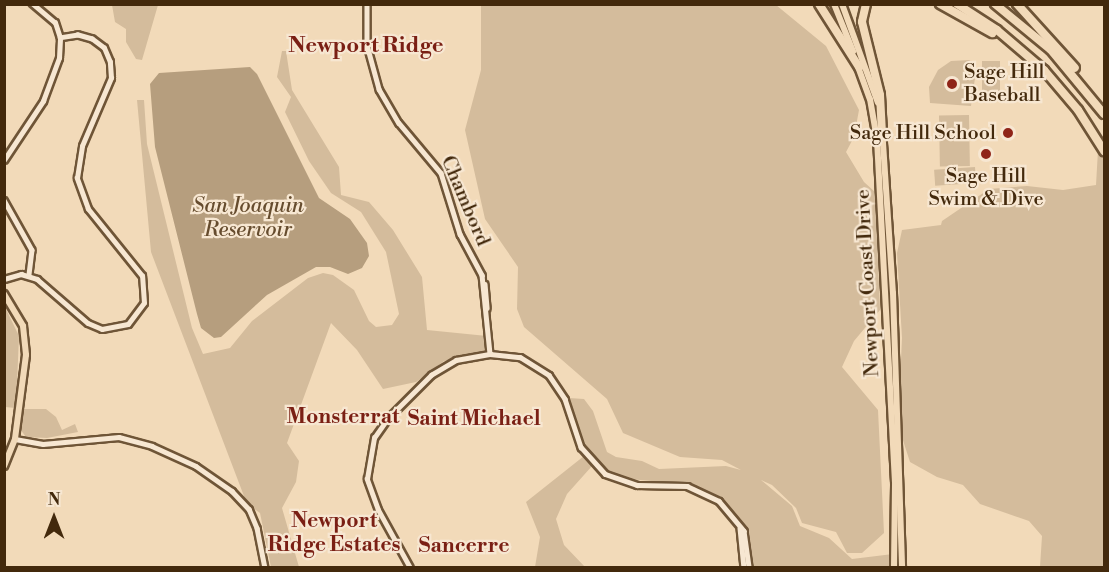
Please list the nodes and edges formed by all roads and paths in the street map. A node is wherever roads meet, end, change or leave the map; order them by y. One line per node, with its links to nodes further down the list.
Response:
1 (32, 4): 11 (street)
2 (367, 4): 23 (street, Chambord)
3 (819, 4): 13 (highway)
4 (834, 4): 13 (main road, Newport Coast Drive)
5 (842, 4): 16 (main road, Newport Coast Drive)
6 (866, 4): 16 (highway)
7 (940, 4): 12 (highway)
8 (957, 4): 12 (highway)
9 (994, 4): 14 (highway)
10 (1017, 4): 14 (highway)
11 (60, 38): 18 (street); 20 (street)
12 (1029, 57): 17 (highway)
13 (859, 67): 31 (main road, Newport Coast Drive)
14 (1084, 87): 15 (highway)
15 (1104, 114)
16 (882, 131): 32 (main road, Newport Coast Drive)
17 (1104, 151)
18 (4, 160)
19 (4, 200): 20 (street)
20 (29, 276): 21 (street)
21 (4, 279)
22 (4, 294): 24 (main road)
23 (490, 354): 26 (street); 28 (street)
24 (15, 439): 25 (main road); 27 (street)
25 (4, 466)
26 (740, 528): 29 (street); 30 (street)
27 (265, 567)
28 (410, 567)
29 (744, 567)
30 (749, 567)
31 (894, 567)
32 (902, 567)

